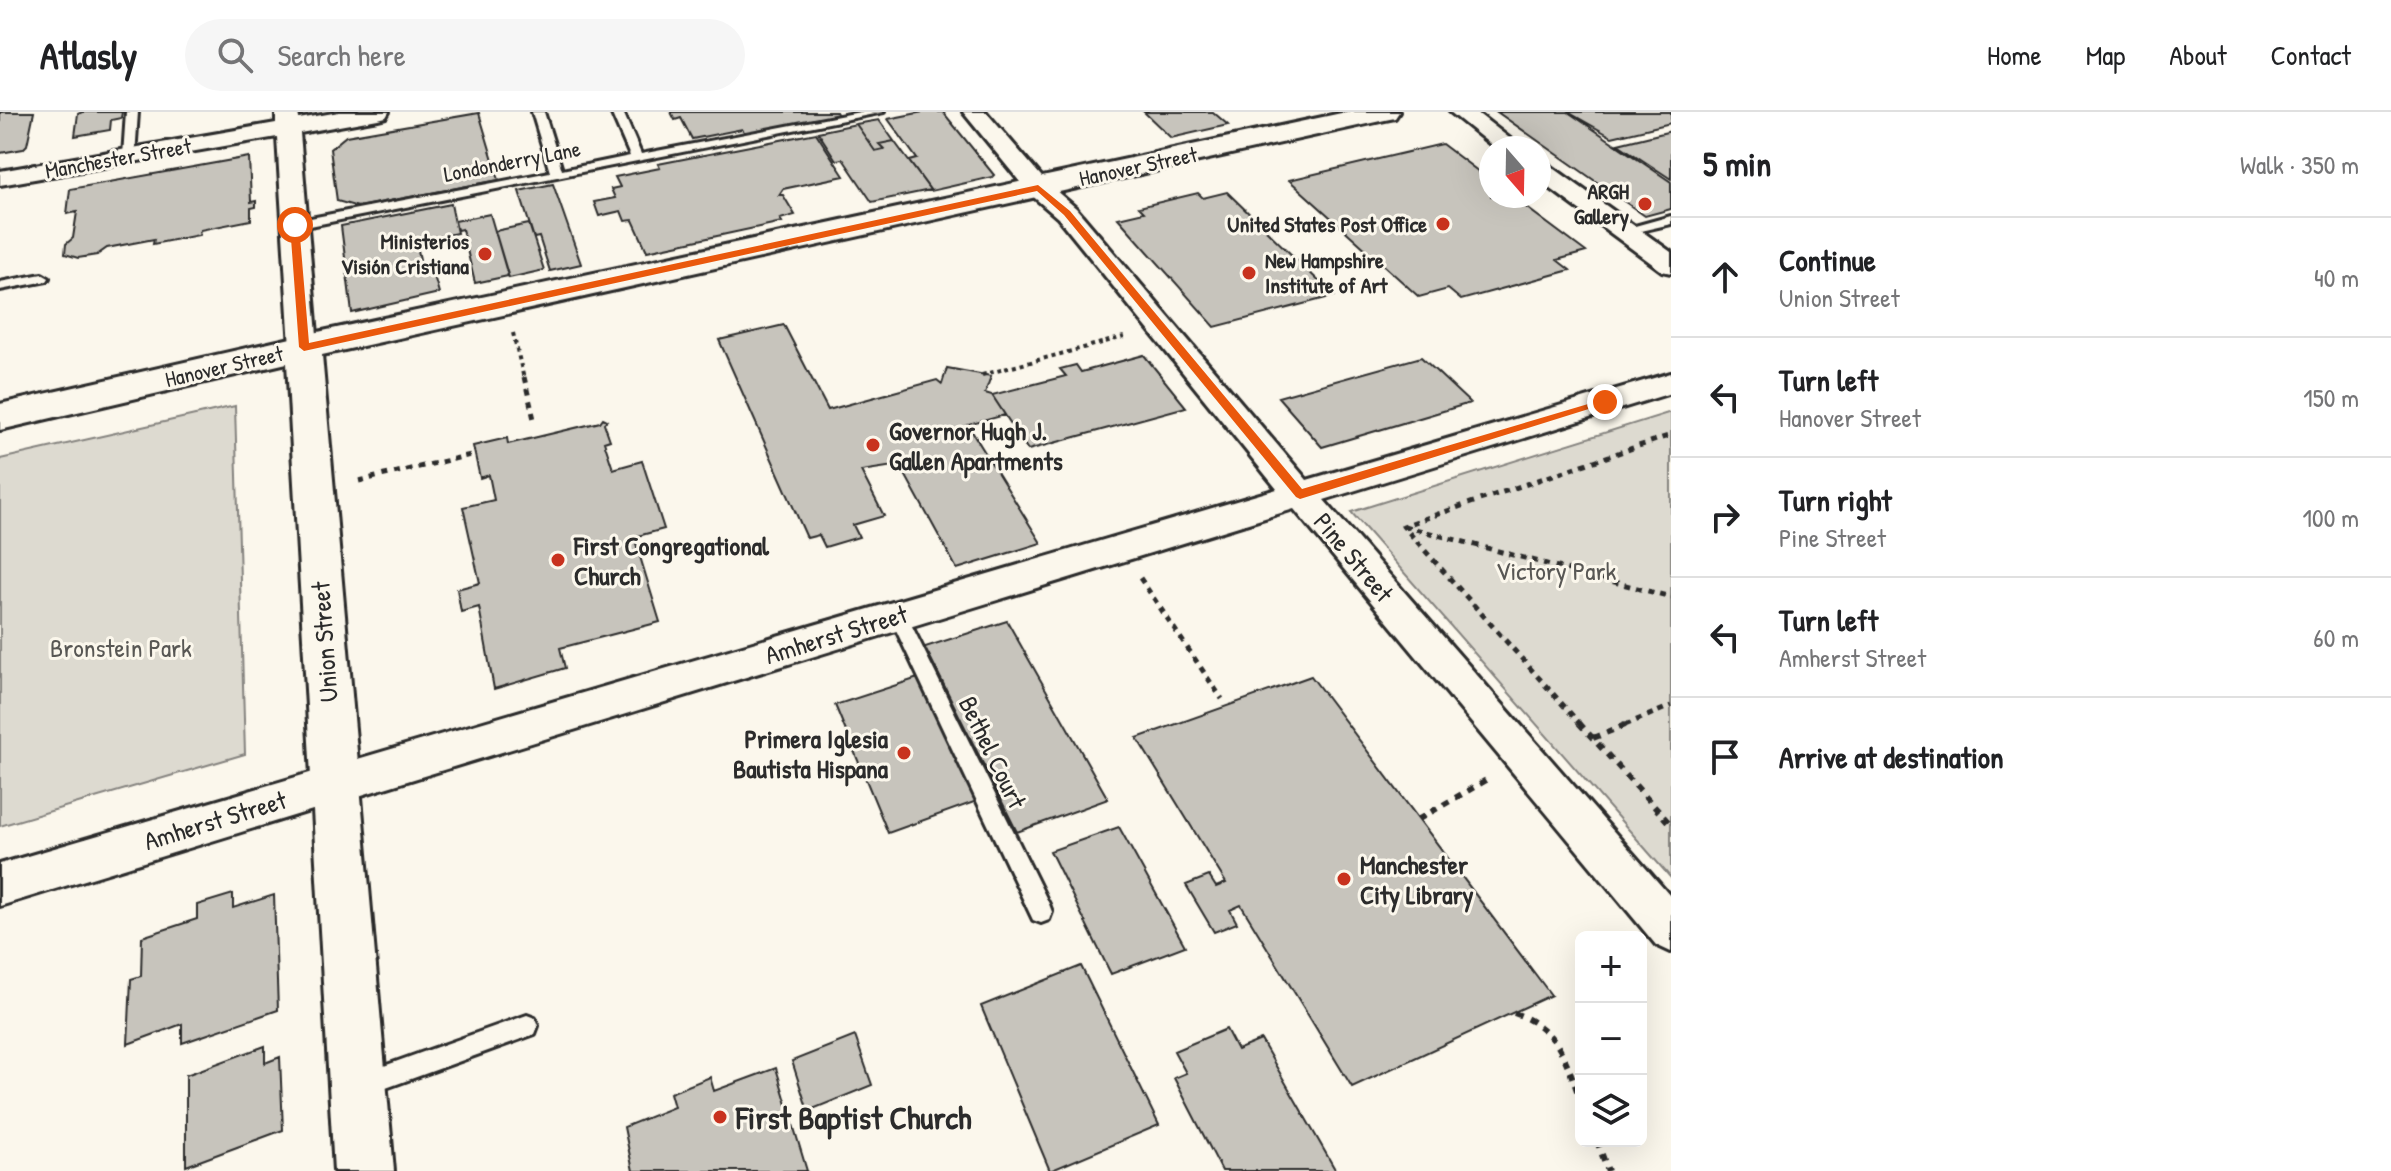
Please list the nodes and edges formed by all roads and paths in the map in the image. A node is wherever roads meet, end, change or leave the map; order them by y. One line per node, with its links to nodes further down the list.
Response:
1 (132, 112): 11 (lane)
2 (378, 112): 9 (street, Manchester Street)
3 (538, 112): 13 (lane)
4 (617, 112): 12 (lane)
5 (878, 112): 12 (lane, Londonderry Lane)
6 (974, 112): 16 (street, Pine Street)
7 (1385, 112): 16 (street, Hanover Street)
8 (1461, 112): 10 (street)
9 (287, 120): 11 (street, Manchester Street); 18 (street, Union Street)
10 (1494, 136)
11 (129, 156): 14 (street, Manchester Street)
12 (637, 158): 13 (lane, Londonderry Lane)
13 (557, 174): 18 (lane, Londonderry Lane)
14 (0, 178)
15 (1551, 178): 19 (street)
16 (1038, 188): 25 (street, Hanover Street); 33 (street, Pine Street)
17 (1671, 220): 19 (lane)
18 (295, 225): 25 (street, Union Street)
19 (1623, 231): 20 (street)
20 (1671, 265)
21 (42, 278): 22 (lane)
22 (0, 286)
23 (511, 328): 29 (path)
24 (1126, 336): 26 (path)
25 (304, 347): 28 (street, Hanover Street); 42 (street, Union Street)
26 (982, 375)
27 (1671, 383): 33 (street, Amherst Street)
28 (0, 417)
29 (534, 419)
30 (1671, 435): 34 (path)
31 (475, 454): 32 (path)
32 (359, 481)
33 (1300, 494): 37 (street, Amherst Street); 47 (street, Pine Street)
34 (1403, 526): 36 (path); 40 (path)
35 (1139, 577): 38 (path)
36 (1671, 597)
37 (898, 615): 42 (street, Amherst Street); 46 (lane, Bethel Court)
38 (1222, 699)
39 (1671, 706): 40 (path)
40 (1593, 738): 44 (path)
41 (1489, 779): 43 (path)
42 (334, 785): 45 (street, Amherst Street); 50 (street, Union Street)
43 (1419, 819)
44 (1671, 825)
45 (0, 885)
46 (1041, 912)
47 (1671, 930)
48 (1514, 1013): 51 (path)
49 (527, 1026): 50 (lane)
50 (358, 1086): 53 (street, Union Street)
51 (1575, 1088)
52 (1599, 1147): 54 (path)
53 (364, 1171)
54 (1608, 1171)

